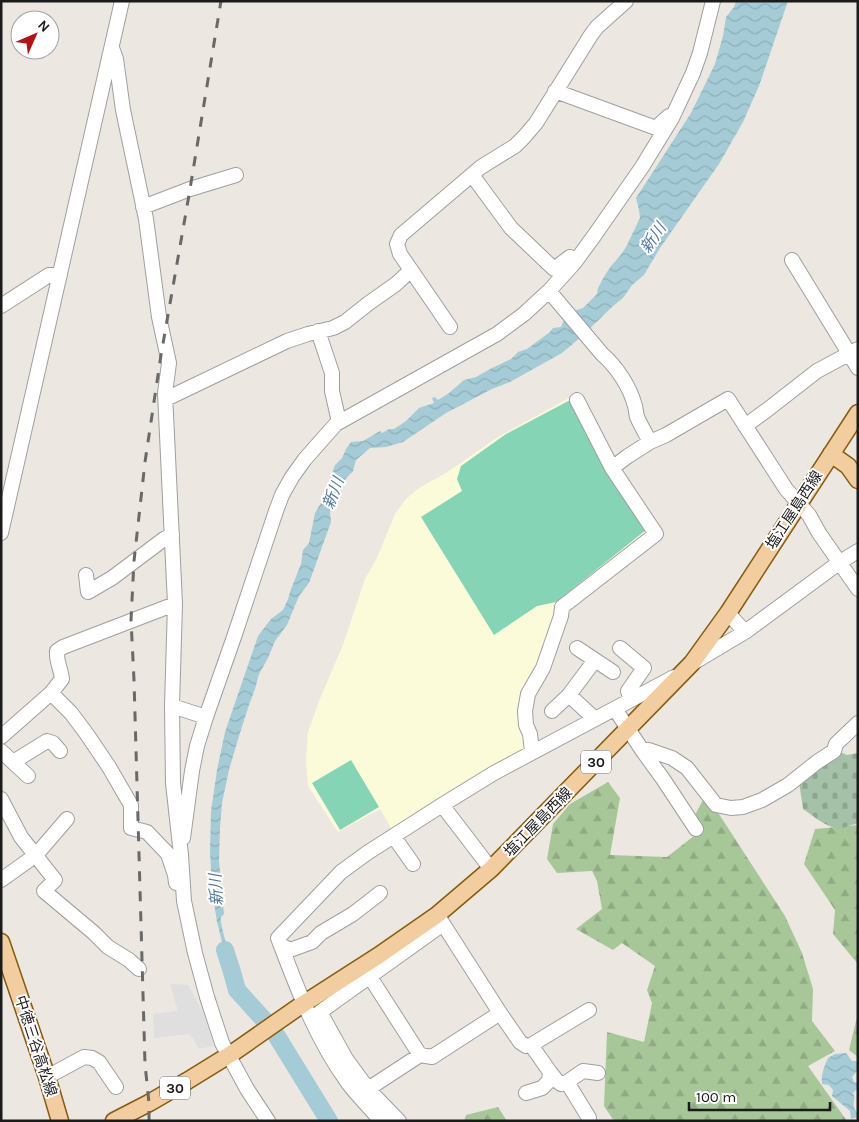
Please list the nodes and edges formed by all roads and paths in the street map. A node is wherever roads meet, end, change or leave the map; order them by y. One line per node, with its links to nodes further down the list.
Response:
1 (111, 1): 5 (street)
2 (122, 1): 5 (street)
3 (626, 1): 7 (street)
4 (713, 1): 8 (street)
5 (117, 26): 6 (street)
6 (112, 48): 11 (street); 15 (street)
7 (555, 91): 8 (street); 10 (street)
8 (676, 109): 13 (street)
9 (236, 175): 11 (street)
10 (472, 175): 13 (street); 14 (street)
11 (143, 207): 22 (street)
12 (792, 260): 20 (street)
13 (575, 262): 16 (street)
14 (411, 270): 18 (street); 19 (street)
15 (60, 275): 17 (street); 32 (street)
16 (549, 291): 25 (street); 27 (street)
17 (1, 306)
18 (450, 327)
19 (318, 331): 22 (street); 25 (street)
20 (853, 351): 21 (street); 26 (street)
21 (858, 368)
22 (166, 399): 33 (street)
23 (577, 400): 29 (street)
24 (858, 413): 28 (main road, 塩江屋島西線 / 30)
25 (340, 422): 52 (street)
26 (746, 426): 27 (street); 31 (street)
27 (650, 442): 29 (street)
28 (831, 454): 30 (main road); 31 (main road, 塩江屋島西線 / 30)
29 (612, 468): 60 (street)
30 (858, 480)
31 (799, 503): 35 (street); 39 (main road, 塩江屋島西線 / 30)
32 (1, 532)
33 (172, 535): 36 (street); 38 (street)
34 (858, 551): 35 (street)
35 (840, 562): 37 (street); 40 (street)
36 (86, 575)
37 (858, 589)
38 (175, 604): 46 (street); 49 (street)
39 (728, 613): 40 (street); 44 (main road, 塩江屋島西線 / 30)
40 (745, 632): 44 (street)
41 (577, 648): 43 (street)
42 (620, 648): 48 (street)
43 (595, 660): 45 (street); 47 (street)
44 (688, 668): 48 (street); 55 (main road, 塩江屋島西線 / 30)
45 (613, 672)
46 (51, 693): 56 (street); 74 (street)
47 (569, 695): 51 (street); 53 (street)
48 (631, 700): 50 (street)
49 (172, 706): 52 (street); 69 (street)
50 (615, 708): 53 (street); 55 (street)
51 (552, 710)
52 (206, 717): 69 (street)
53 (595, 719): 60 (street)
54 (858, 723): 58 (street)
55 (628, 729): 58 (street); 71 (main road, 塩江屋島西線 / 30)
56 (1, 737)
57 (1, 750): 61 (street)
58 (642, 750): 66 (street)
59 (60, 751): 61 (street)
60 (532, 752): 64 (street)
61 (13, 762): 62 (street)
62 (28, 776)
63 (1, 799): 68 (street)
64 (442, 805): 67 (street); 71 (street)
65 (67, 819): 68 (street)
66 (696, 829)
67 (394, 837): 70 (street); 77 (street)
68 (36, 855): 72 (street); 78 (street)
69 (181, 855): 74 (street)
70 (414, 864)
71 (492, 869): 75 (main road, 塩江屋島西線 / 30)
72 (1, 880)
73 (380, 893): 77 (street)
74 (184, 901): 85 (street)
75 (440, 919): 79 (street); 81 (main road, 塩江屋島西線 / 30); 83 (street)
76 (1, 942): 80 (main road, 中徳三谷高松線)
77 (281, 945): 81 (street)
78 (139, 968)
79 (370, 977): 86 (street); 92 (street)
80 (7, 979): 89 (main road, 中徳三谷高松線)
81 (301, 1006): 85 (main road, 塩江屋島西線 / 30); 98 (street)
82 (589, 1010): 84 (street)
83 (500, 1013): 84 (street); 86 (street)
84 (531, 1044): 87 (street)
85 (231, 1053): 96 (main road, 塩江屋島西線 / 30); 97 (street)
86 (420, 1054): 92 (street)
87 (550, 1072): 90 (street); 93 (street)
88 (598, 1073): 90 (street)
89 (47, 1077): 91 (street); 95 (main road, 中徳三谷高松線)
90 (567, 1082): 94 (street)
91 (116, 1087)
92 (368, 1088): 99 (street)
93 (526, 1093)
94 (589, 1118)
95 (60, 1121)
96 (114, 1121)
97 (268, 1121)
98 (381, 1121)
99 (399, 1121)

